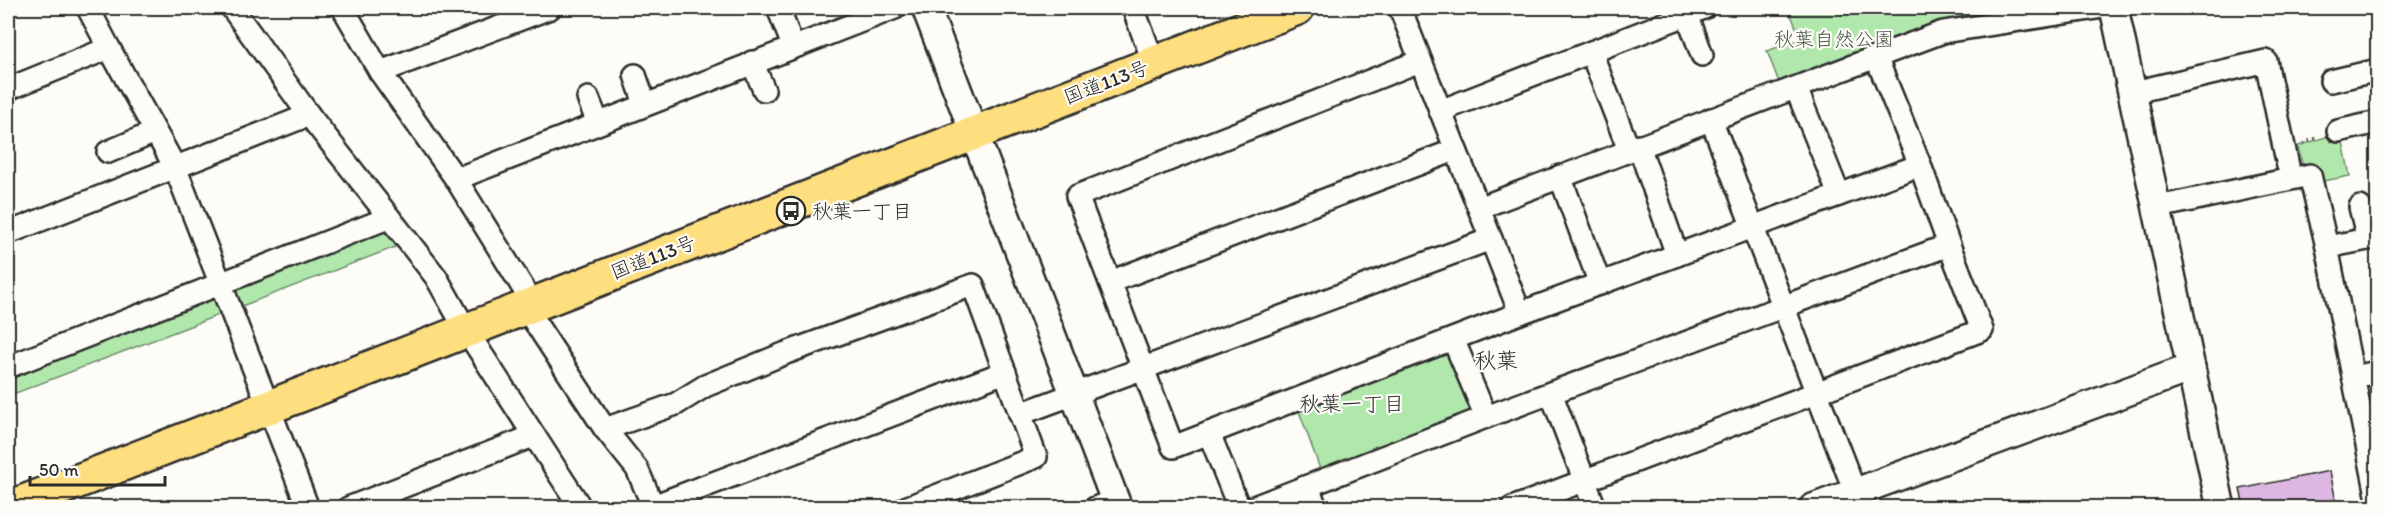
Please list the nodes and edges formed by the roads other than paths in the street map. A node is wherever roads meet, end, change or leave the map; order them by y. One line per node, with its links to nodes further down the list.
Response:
1 (88, 8): 15 (street)
2 (232, 8): 33 (street)
3 (343, 8): 23 (street)
4 (550, 8): 23 (street)
5 (778, 8): 14 (street)
6 (895, 8): 14 (street)
7 (1133, 8): 21 (street)
8 (1297, 8): 21 (highway, 国道113号)
9 (1400, 8): 19 (street)
10 (2097, 8): 18 (street)
11 (2114, 8): 29 (street)
12 (932, 9): 39 (street)
13 (1695, 11): 16 (street); 17 (street)
14 (793, 46): 20 (street)
15 (109, 48): 27 (street); 38 (street)
16 (1591, 52): 32 (street); 40 (street)
17 (1702, 55)
18 (1876, 57): 26 (street); 44 (street)
19 (1420, 61): 32 (street); 60 (street)
20 (752, 63): 28 (street); 31 (street)
21 (1154, 63): 39 (highway, 国道113号)
22 (2378, 70): 25 (street)
23 (380, 72): 47 (street)
24 (635, 75): 31 (street)
25 (2331, 81)
26 (1796, 88): 34 (street); 48 (street)
27 (8, 89)
28 (764, 90)
29 (2133, 92): 43 (street); 49 (street)
30 (588, 98): 36 (street)
31 (645, 104): 36 (street)
32 (1440, 111): 41 (street)
33 (309, 115): 45 (street); 52 (street)
34 (1711, 119): 40 (street); 53 (street)
35 (2378, 122): 37 (street)
36 (598, 123): 47 (street)
37 (2338, 131)
38 (155, 132): 42 (street); 45 (street)
39 (974, 134): 63 (highway, 国道113号); 76 (street)
40 (1634, 148): 46 (street); 59 (street)
41 (1455, 150): 51 (street); 60 (street)
42 (108, 152)
43 (2286, 158)
44 (1920, 165): 48 (street); 57 (street)
45 (175, 167): 54 (street); 61 (street)
46 (1560, 176): 51 (street); 62 (street)
47 (456, 179): 63 (street)
48 (1839, 195): 53 (street)
49 (2158, 207): 58 (street); 69 (street)
50 (2360, 207): 55 (street)
51 (1479, 208): 56 (street)
52 (388, 218): 61 (street); 66 (street)
53 (1753, 227): 59 (street); 64 (street)
54 (8, 233)
55 (2373, 238): 58 (street)
56 (1491, 239): 65 (street); 70 (street)
57 (1949, 245): 64 (street); 75 (street)
58 (2327, 247): 73 (street)
59 (1677, 255): 62 (street)
60 (1110, 282): 70 (street)
61 (221, 284): 68 (street); 77 (street)
62 (1599, 284): 65 (street)
63 (529, 305): 66 (highway, 国道113号); 80 (street)
64 (1783, 306): 74 (street); 75 (street)
65 (1520, 313): 67 (street)
66 (466, 330): 77 (highway, 国道113号); 82 (street)
67 (1453, 339): 79 (street); 81 (street)
68 (8, 367)
69 (2191, 368): 85 (street); 100 (street)
70 (1143, 369): 76 (street); 81 (street)
71 (1005, 372): 78 (street); 80 (street); 92 (street)
72 (2378, 372): 73 (street)
73 (2353, 377): 86 (street)
74 (1551, 393): 79 (street); 83 (street)
75 (1817, 393): 83 (street); 85 (street)
76 (1074, 395): 78 (street); 87 (street)
77 (269, 408): 88 (highway, 国道113号); 89 (street)
78 (1020, 414): 93 (street)
79 (1486, 417): 84 (street)
80 (605, 429): 92 (street)
81 (1209, 434): 94 (street)
82 (533, 436): 90 (street); 91 (street)
83 (1584, 481): 97 (street); 98 (street)
84 (1308, 486): 95 (street); 96 (street)
85 (1855, 492): 99 (street)
86 (2378, 500)
87 (1109, 505)
88 (9, 507)
89 (308, 507)
90 (348, 507)
91 (581, 507)
92 (653, 507)
93 (905, 507)
94 (1239, 507)
95 (1251, 507)
96 (1316, 507)
97 (1512, 507)
98 (1595, 507)
99 (1813, 507)
100 (2221, 507)

